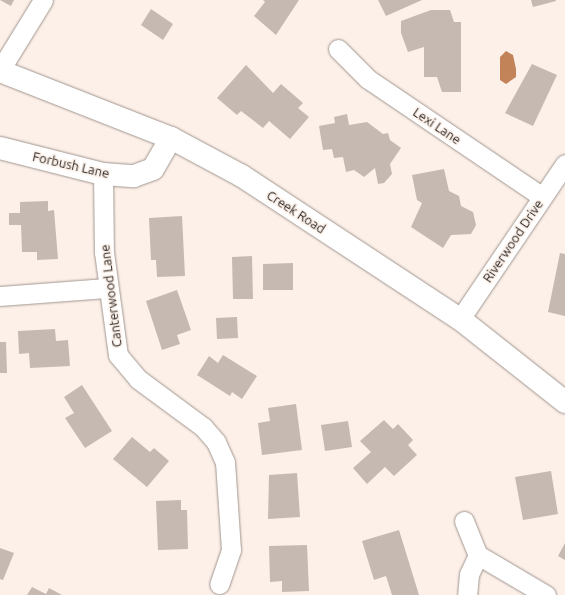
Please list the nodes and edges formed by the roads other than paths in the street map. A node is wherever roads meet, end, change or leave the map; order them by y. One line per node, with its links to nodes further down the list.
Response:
1 (43, 0): 3 (street)
2 (338, 49): 8 (street, Lexi Lane)
3 (0, 71): 4 (street, Creek Road)
4 (171, 138): 7 (street, Forbush Lane); 11 (street, Creek Road)
5 (0, 148): 7 (street, Forbush Lane)
6 (565, 164): 8 (street, Riverwood Drive)
7 (103, 174): 9 (street, Canterwood Lane)
8 (542, 197): 11 (street, Riverwood Drive)
9 (107, 288): 10 (street); 15 (street, Canterwood Lane)
10 (0, 296)
11 (460, 319): 12 (street, Creek Road)
12 (565, 402)
13 (464, 521): 14 (street)
14 (478, 555): 16 (street); 17 (street)
15 (219, 584)
16 (467, 595)
17 (546, 595)

